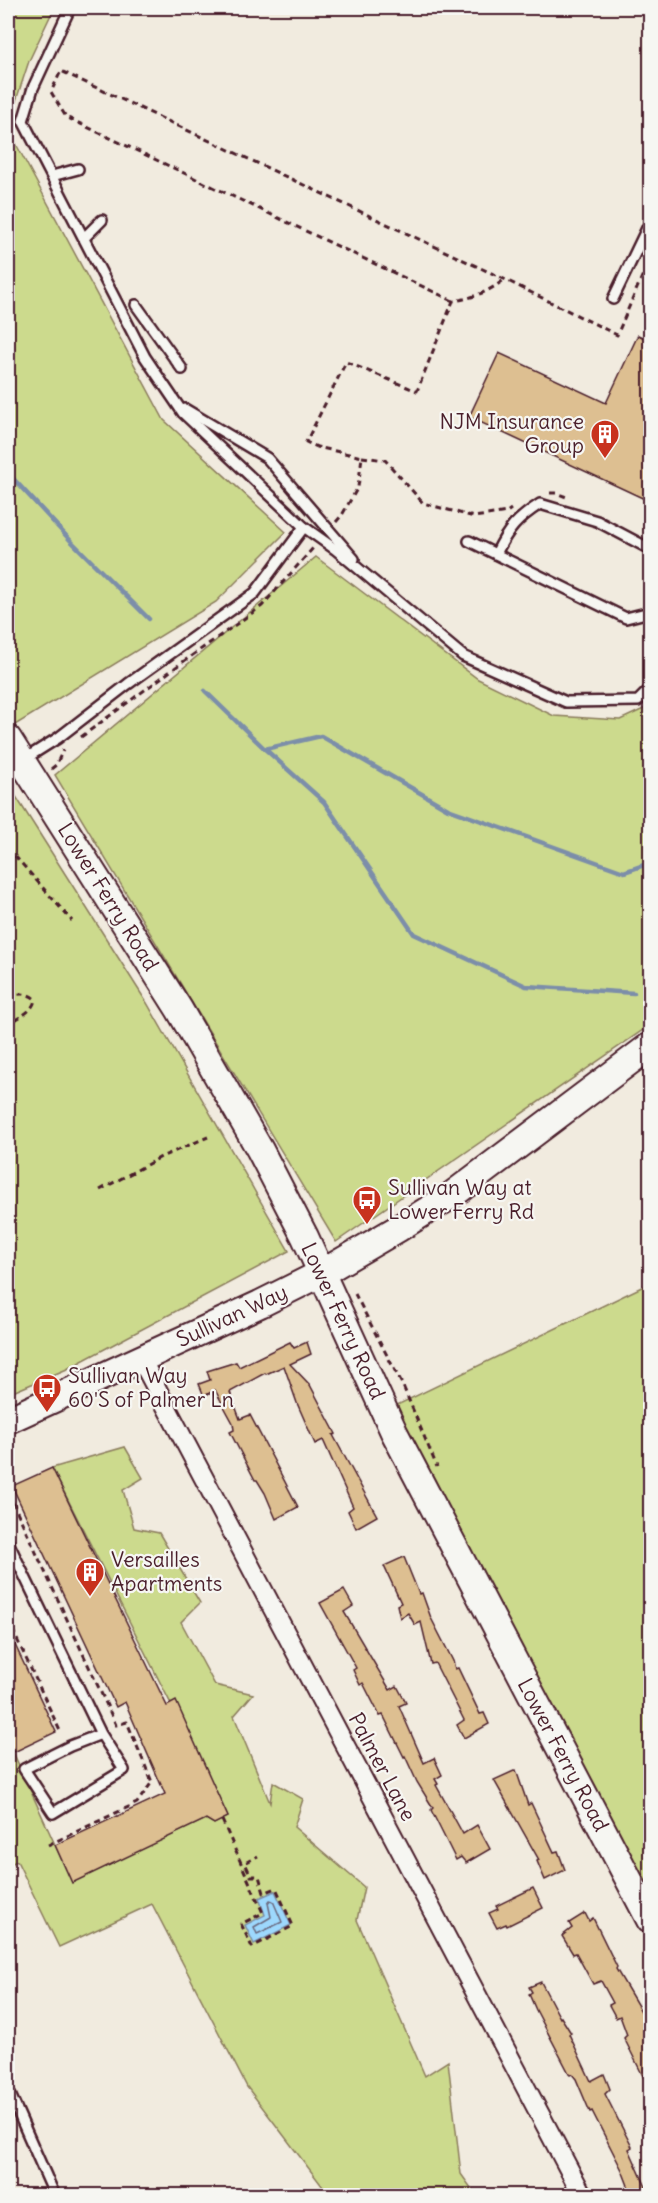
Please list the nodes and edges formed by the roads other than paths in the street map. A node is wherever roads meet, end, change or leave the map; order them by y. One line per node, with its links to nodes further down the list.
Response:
1 (70, 8): 3 (lane)
2 (78, 169): 3 (lane)
3 (52, 176): 6 (lane)
4 (102, 220): 6 (lane)
5 (651, 222): 7 (lane)
6 (84, 238): 10 (lane)
7 (613, 299)
8 (136, 305): 9 (lane)
9 (182, 369)
10 (177, 405): 11 (lane); 15 (lane)
11 (304, 527): 15 (lane); 19 (lane)
12 (469, 541): 14 (lane)
13 (651, 549): 14 (lane)
14 (496, 554): 16 (lane)
15 (368, 576): 17 (lane)
16 (651, 612)
17 (651, 689)
18 (8, 739): 19 (main road, Lower Ferry Road)
19 (23, 760): 21 (main road, Lower Ferry Road)
20 (651, 1046): 21 (main road, Sullivan Way)
21 (321, 1273): 22 (main road, Sullivan Way); 26 (main road, Lower Ferry Road)
22 (141, 1359): 23 (main road, Sullivan Way); 29 (street, Palmer Lane)
23 (8, 1420)
24 (8, 1542): 25 (lane)
25 (101, 1734): 25 (lane)
26 (651, 1920)
27 (8, 2092): 28 (lane)
28 (55, 2196)
29 (584, 2196)

